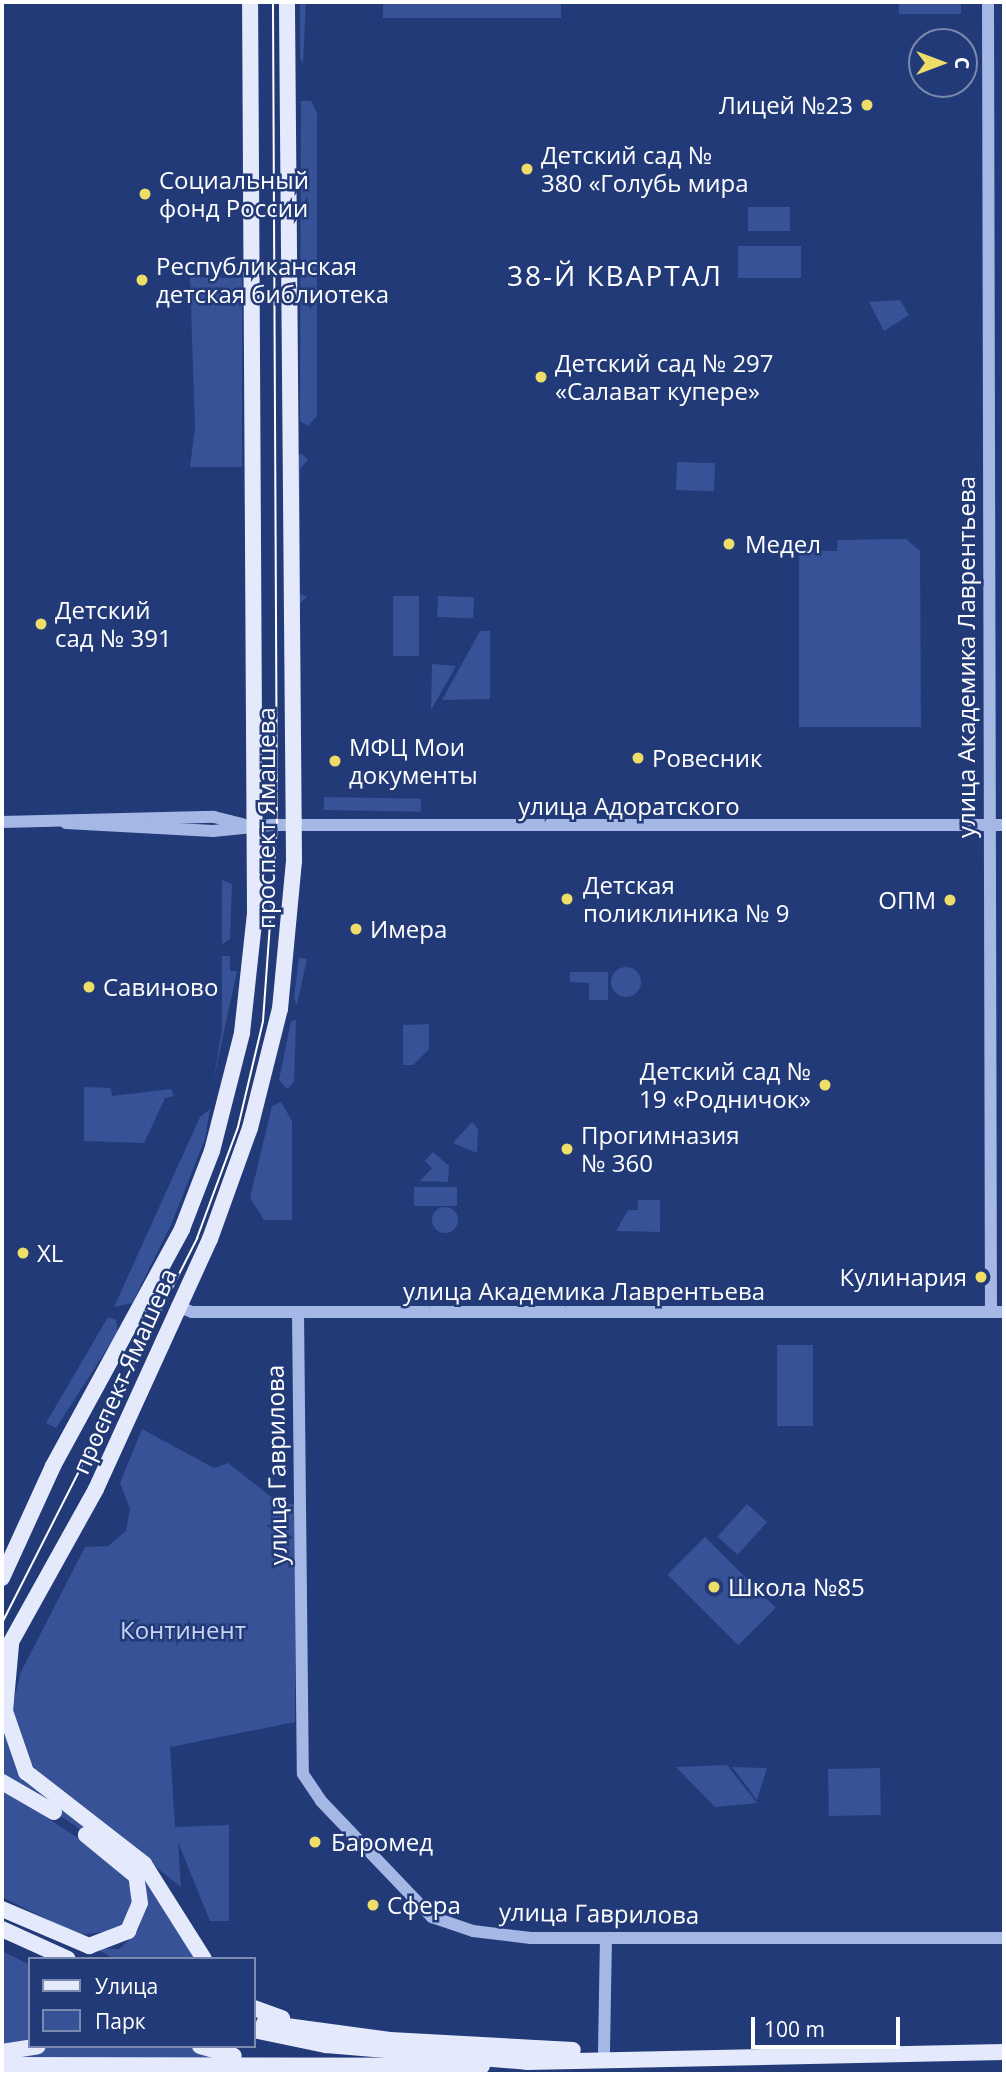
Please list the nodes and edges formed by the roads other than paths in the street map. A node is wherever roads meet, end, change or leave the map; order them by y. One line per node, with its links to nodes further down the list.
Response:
1 (250, 2): 7 (main road, проспект Ямашева)
2 (287, 2): 8 (main road, проспект Ямашева)
3 (988, 2): 5 (street, улица Академика Лаврентьева)
4 (2, 822): 7 (street, улица Адоратского)
5 (986, 825): 6 (street, улица Адоратского); 8 (street, улица Адоратского); 11 (street, улица Академика Лаврентьева)
6 (1004, 825)
7 (254, 826): 8 (street, улица Адоратского); 12 (main road, проспект Ямашева)
8 (292, 826): 9 (main road, проспект Ямашева)
9 (177, 1306): 10 (street, улица Академика Лаврентьева); 13 (main road, проспект Ямашева)
10 (298, 1312): 11 (street, улица Академика Лаврентьева); 18 (street, улица Гаврилова)
11 (998, 1312)
12 (2, 1578)
13 (12, 1639): 14 (main road, проспект Ямашева); 24 (main road)
14 (2, 1658)
15 (2, 1782): 16 (main road)
16 (2, 1912): 23 (main road)
17 (2, 1929): 20 (main road)
18 (606, 1938): 19 (street, улица Гаврилова); 31 (street)
19 (1004, 1938)
20 (35, 1944): 21 (main road); 22 (main road)
21 (48, 1957)
22 (64, 1957)
23 (90, 1957)
24 (203, 1957)
25 (256, 2009): 27 (main road)
26 (256, 2020): 27 (main road)
27 (314, 2028): 31 (main road)
28 (256, 2030): 36 (main road)
29 (28, 2048): 32 (main road)
30 (205, 2048): 35 (main road)
31 (604, 2051): 34 (main road)
32 (2, 2052)
33 (1004, 2052): 34 (main road)
34 (698, 2054): 36 (main road)
35 (285, 2062): 36 (main road); 37 (main road)
36 (527, 2062)
37 (2, 2065)

